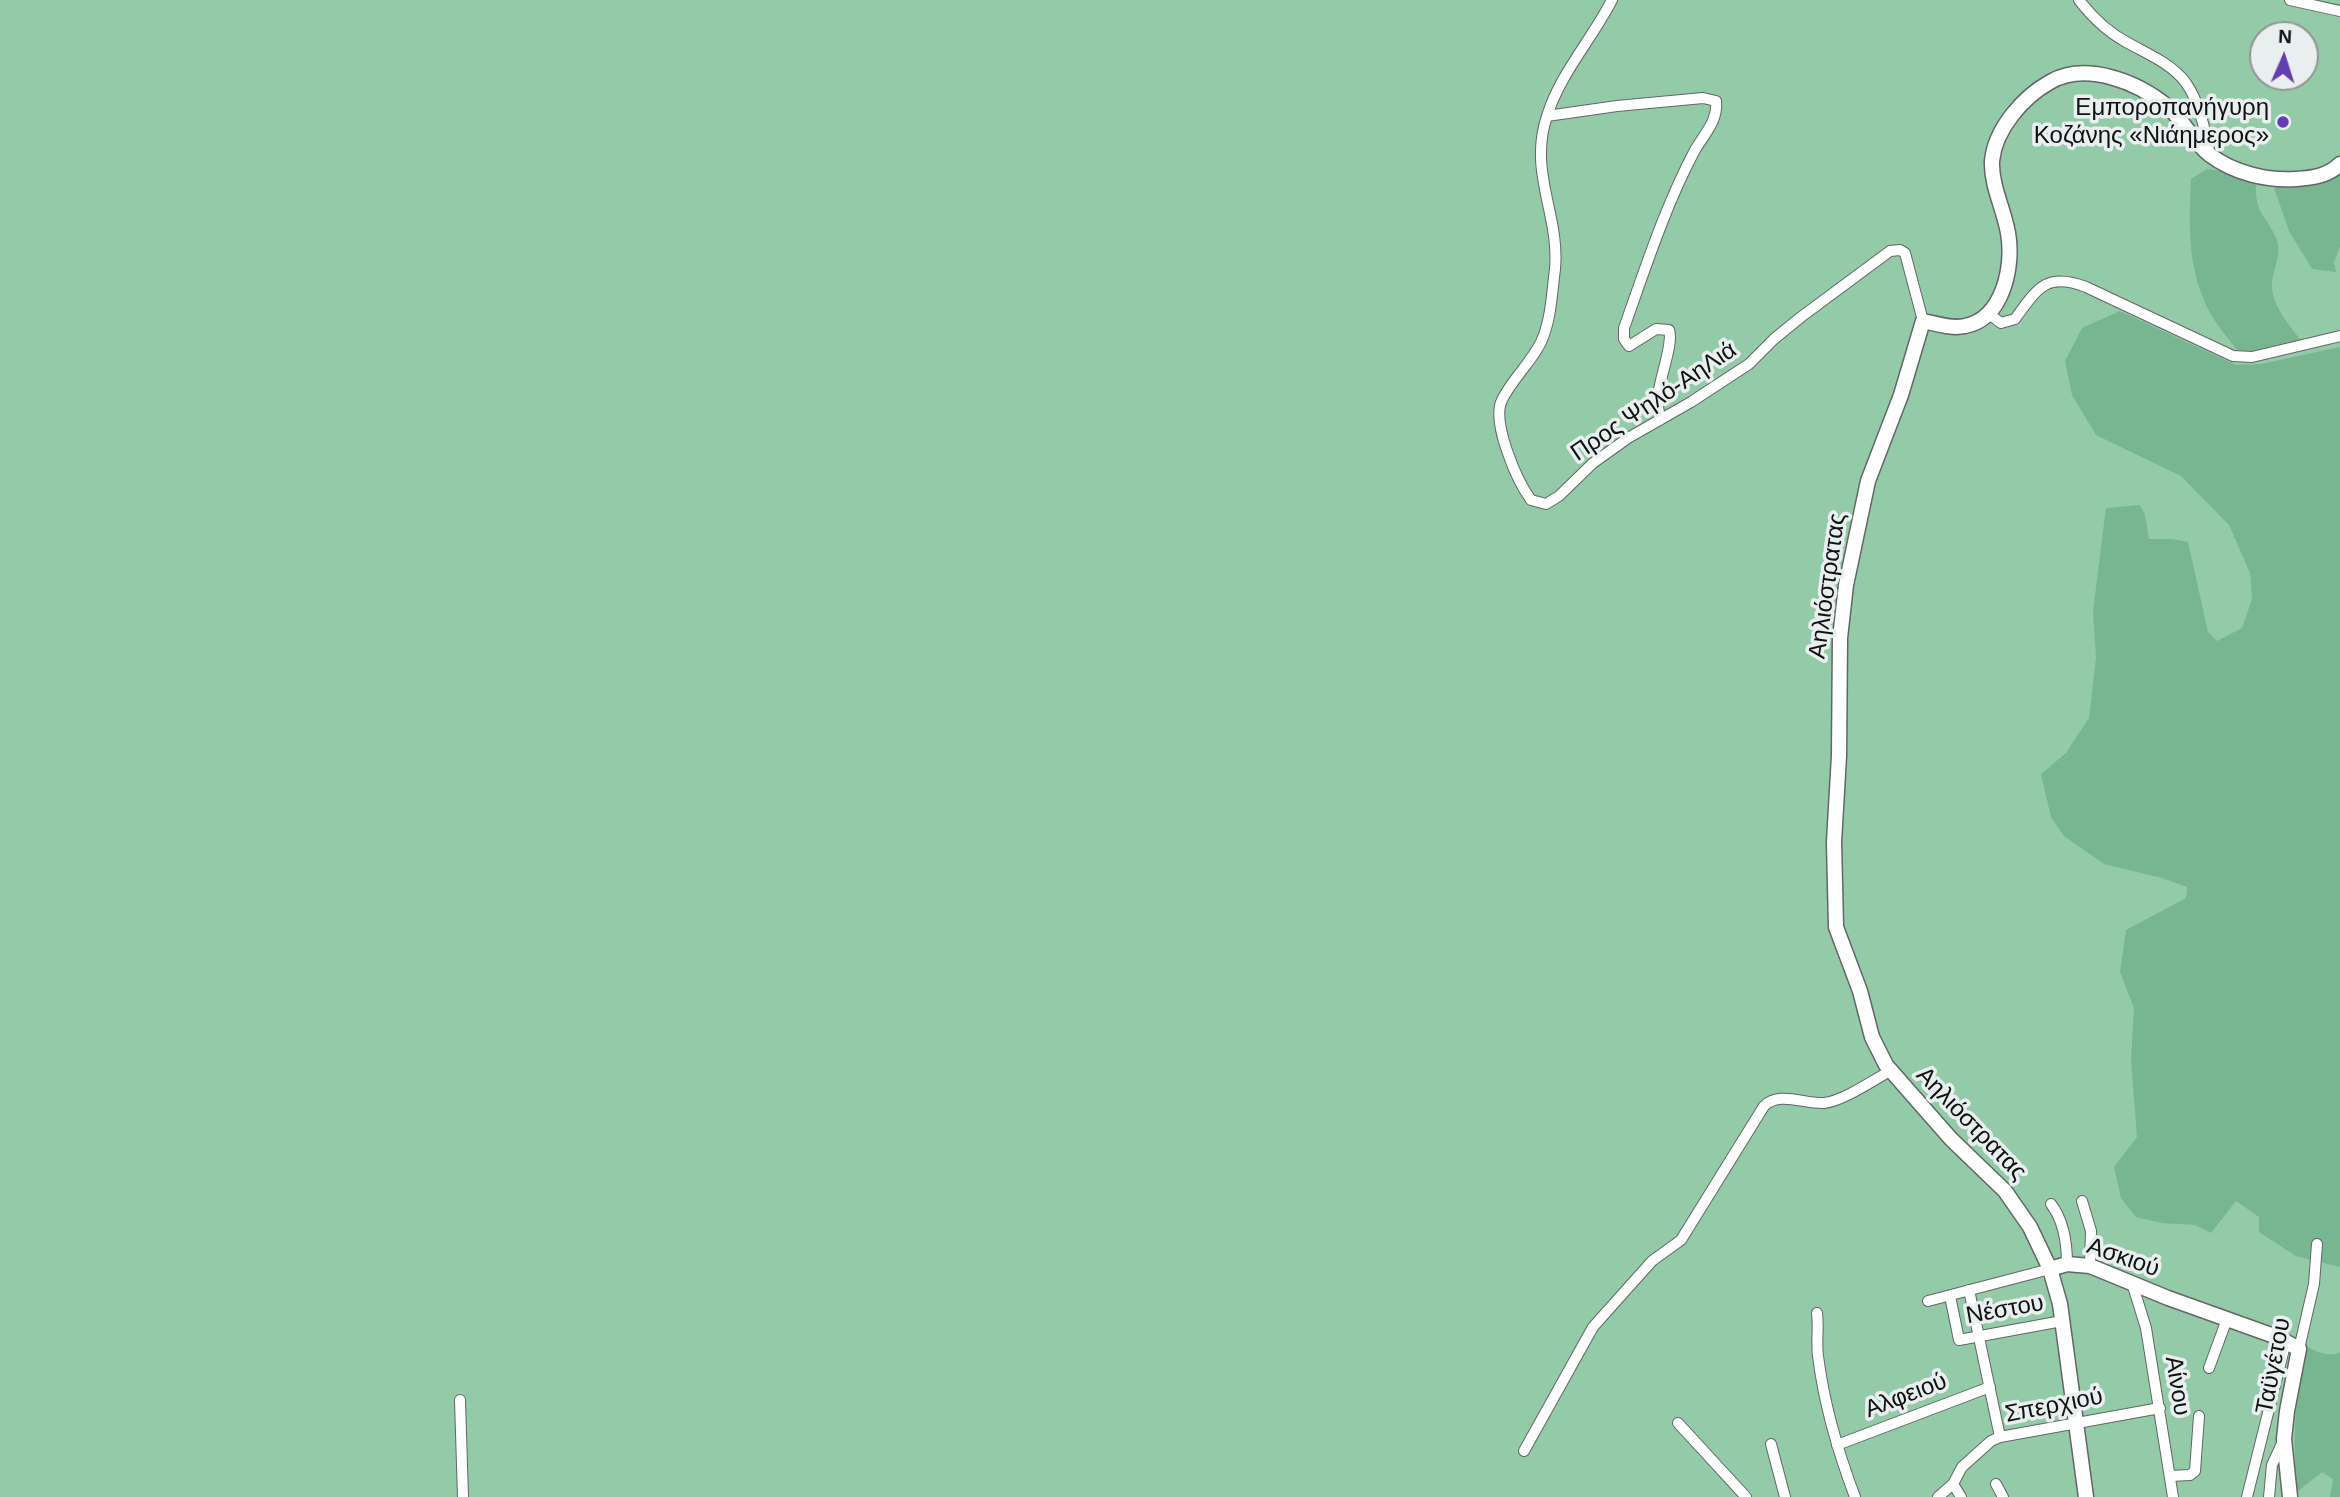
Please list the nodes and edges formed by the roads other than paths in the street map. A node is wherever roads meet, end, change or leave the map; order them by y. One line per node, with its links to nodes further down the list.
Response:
1 (1612, 0): 5 (street, Προς Ψηλό-ΑηΛιά)
2 (2079, 0): 6 (street)
3 (2290, 0): 4 (street)
4 (2340, 11)
5 (1547, 116): 11 (street, Προς Ψηλό-ΑηΛιά); 11 (street)
6 (2210, 155): 7 (street); 8 (street)
7 (2340, 164)
8 (1989, 314): 9 (street); 10 (street)
9 (1923, 321): 11 (street, Προς Ψηλό-ΑηΛιά); 12 (street, Αηλιόστρατας)
10 (2340, 336)
11 (1660, 420)
12 (1890, 1071): 18 (street, Αηλιόστρατας); 41 (street)
13 (2082, 1201): 17 (street)
14 (2051, 1204): 16 (street)
15 (2317, 1244): 27 (street, Ταϋγέτου)
16 (2067, 1264): 17 (street, Ασκιού); 18 (street, Ασκιού)
17 (2090, 1266): 19 (street, Ασκιού)
18 (2050, 1269): 20 (street, Ασκιού); 25 (street, Αηλιόστρατας)
19 (2132, 1283): 24 (street, Ασκιού); 32 (street, Αίνου)
20 (1969, 1290): 21 (street, Ασκιού); 26 (street)
21 (1950, 1296): 22 (street, Ασκιού); 26 (street, Νέστου)
22 (1928, 1301)
23 (1816, 1313): 40 (street)
24 (2227, 1319): 27 (street, Ασκιού); 28 (street)
25 (2062, 1321): 26 (street, Νέστου); 36 (street, Αηλιόστρατας)
26 (1979, 1336): 29 (street)
27 (2292, 1345): 31 (street); 33 (street, Ταϋγέτου)
28 (2209, 1368)
29 (1990, 1387): 37 (street); 40 (street, Αλφειού)
30 (460, 1400): 45 (street)
31 (2270, 1405): 33 (street); 54 (street)
32 (2160, 1408): 36 (street, Σπερχιού); 42 (street, Αίνου)
33 (2287, 1411): 38 (street, Ταϋγέτου)
34 (2199, 1416): 42 (street)
35 (1678, 1423): 46 (street)
36 (2075, 1423): 37 (street, Σπερχιού); 52 (street, Αηλιόστρατας)
37 (2000, 1437): 43 (street, Σπερχιού)
38 (2284, 1438): 55 (street); 56 (street, Ταϋγέτου)
39 (1771, 1444): 47 (street)
40 (1837, 1445): 48 (street)
41 (1524, 1451)
42 (2170, 1476): 53 (street, Αίνου)
43 (1953, 1484): 49 (street, Σπερχιού); 50 (street)
44 (1996, 1484): 51 (street)
45 (463, 1497)
46 (1746, 1497)
47 (1785, 1497)
48 (1856, 1497)
49 (1938, 1497)
50 (1961, 1497)
51 (2003, 1497)
52 (2086, 1497)
53 (2173, 1497)
54 (2247, 1497)
55 (2269, 1497)
56 (2290, 1497)

